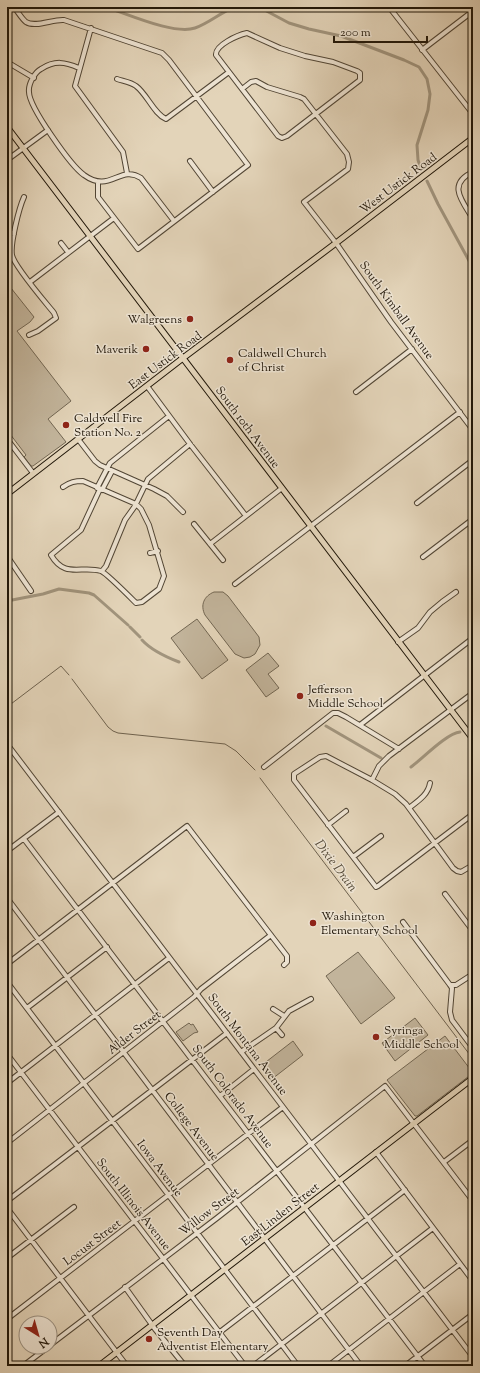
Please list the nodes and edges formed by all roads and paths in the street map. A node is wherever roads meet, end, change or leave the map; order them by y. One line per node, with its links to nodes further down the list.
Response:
1 (14, 7): 4 (street)
2 (389, 7): 5 (street)
3 (473, 11): 5 (street)
4 (91, 28): 7 (street); 12 (street)
5 (422, 50): 14 (street)
6 (7, 62): 9 (street)
7 (79, 68): 9 (street); 22 (street)
8 (229, 72): 11 (street); 12 (street); 13 (street)
9 (34, 78): 16 (street)
10 (117, 79): 12 (street)
11 (242, 89): 13 (street); 13 (street)
12 (196, 96): 24 (street)
13 (316, 113): 33 (street, South Kimball Avenue)
14 (473, 114)
15 (7, 127): 18 (main road, South 10th Avenue)
16 (48, 130): 18 (street); 23 (street)
17 (473, 138): 33 (main road, West Ustick Road)
18 (23, 148): 19 (street); 31 (main road, South 10th Avenue)
19 (7, 160)
20 (190, 161): 24 (street)
21 (473, 172): 27 (street)
22 (127, 173): 23 (street); 28 (street)
23 (98, 182): 26 (street)
24 (213, 192): 28 (street)
25 (24, 198): 30 (street)
26 (114, 218): 28 (street); 31 (street)
27 (473, 219)
28 (174, 221)
29 (7, 233): 30 (street)
30 (14, 234): 35 (street)
31 (90, 236): 34 (street); 38 (main road, South 10th Avenue)
32 (61, 243): 34 (street)
33 (336, 243): 37 (street, South Kimball Avenue); 38 (main road, East Ustick Road)
34 (68, 252): 35 (street)
35 (30, 282): 36 (street)
36 (29, 334)
37 (412, 349): 40 (street); 41 (street, South Kimball Avenue)
38 (183, 358): 39 (main road, East Ustick Road); 55 (main road, South 10th Avenue)
39 (147, 386): 42 (street); 47 (main road, East Ustick Road)
40 (356, 392)
41 (460, 412): 44 (street, South Kimball Avenue); 64 (street)
42 (169, 416): 48 (street); 50 (street)
43 (473, 420): 44 (street)
44 (468, 423): 45 (street, South Kimball Avenue)
45 (473, 430)
46 (7, 439): 52 (street)
47 (78, 439): 50 (street); 52 (main road, East Ustick Road)
48 (190, 444): 53 (street); 61 (street)
49 (473, 460): 58 (street)
50 (106, 468): 51 (street); 56 (street)
51 (112, 471): 53 (street); 56 (street)
52 (33, 473): 57 (main road, East Ustick Road)
53 (145, 485): 59 (street); 60 (street)
54 (63, 487): 56 (street)
55 (282, 488): 61 (street); 64 (main road, South 10th Avenue)
56 (100, 489): 59 (street); 71 (street)
57 (7, 494)
58 (417, 503)
59 (136, 504): 67 (street); 71 (street)
60 (183, 512)
61 (246, 516): 65 (street)
62 (473, 520): 69 (street)
63 (194, 524): 65 (street)
64 (311, 526): 72 (street); 76 (main road, South 10th Avenue)
65 (210, 544): 70 (street)
66 (7, 547): 73 (street)
67 (158, 551): 68 (street); 71 (street)
68 (150, 553)
69 (423, 557)
70 (223, 560)
71 (102, 572)
72 (236, 584)
73 (31, 591)
74 (456, 592): 76 (street)
75 (473, 638): 77 (street)
76 (398, 642): 77 (main road, South 10th Avenue)
77 (424, 675): 79 (main road, South 10th Avenue); 80 (street)
78 (473, 693): 79 (street)
79 (451, 710): 81 (main road, South 10th Avenue); 83 (street)
80 (360, 725): 83 (street); 84 (street)
81 (473, 739)
82 (7, 744): 89 (street, South Montana Avenue)
83 (399, 749): 85 (street)
84 (264, 766)
85 (372, 780): 87 (street); 91 (street)
86 (430, 783): 87 (street)
87 (409, 808): 94 (street)
88 (346, 811): 91 (street)
89 (59, 812): 93 (street); 98 (street, South Montana Avenue)
90 (473, 814): 94 (street)
91 (328, 825): 96 (street)
92 (381, 836): 96 (street)
93 (24, 839): 95 (street); 101 (street, South Colorado Avenue)
94 (435, 843): 96 (street); 97 (street)
95 (7, 851)
96 (353, 857)
97 (473, 865)
98 (113, 883): 101 (street); 106 (street); 109 (street, South Montana Avenue)
99 (445, 894): 104 (street)
100 (7, 898): 107 (street, College Avenue)
101 (78, 910): 107 (street); 108 (street, South Colorado Avenue)
102 (473, 919): 104 (street)
103 (403, 922): 116 (street)
104 (468, 924): 105 (street)
105 (473, 931)
106 (271, 936): 111 (street); 117 (street, Alder Street)
107 (38, 940): 110 (street); 113 (street, College Avenue)
108 (107, 947): 113 (street); 115 (street, South Colorado Avenue)
109 (169, 958): 115 (street); 117 (street, South Montana Avenue)
110 (7, 964)
111 (284, 965)
112 (473, 974): 116 (street)
113 (67, 978): 119 (street); 121 (street, College Avenue)
114 (7, 982): 119 (street, Iowa Avenue)
115 (136, 984): 121 (street); 123 (street, South Colorado Avenue)
116 (450, 985): 128 (street)
117 (197, 994): 123 (street, Alder Street); 125 (street, South Montana Avenue)
118 (311, 999): 122 (street)
119 (27, 1008): 127 (street, Iowa Avenue)
120 (273, 1009): 122 (street)
121 (95, 1016): 127 (street); 130 (street, College Avenue)
122 (284, 1016): 124 (street)
123 (164, 1021): 130 (street, Alder Street); 132 (street, South Colorado Avenue)
124 (276, 1028): 126 (street); 129 (street)
125 (226, 1033): 129 (street, South Montana Avenue); 132 (street)
126 (282, 1035)
127 (55, 1046): 134 (street); 137 (street, Iowa Avenue)
128 (473, 1048)
129 (241, 1052): 133 (street, South Montana Avenue)
130 (124, 1053): 137 (street, Alder Street); 138 (street, College Avenue)
131 (7, 1054): 134 (street, South Illinois Avenue)
132 (192, 1059): 138 (street); 139 (street, South Colorado Avenue)
133 (254, 1069): 139 (street); 140 (street, South Montana Avenue)
134 (21, 1073): 136 (street); 141 (street, South Illinois Avenue)
135 (473, 1078): 143 (main road, East Linden Street)
136 (7, 1083)
137 (84, 1083): 141 (street, Alder Street); 142 (street, Iowa Avenue)
138 (152, 1090): 142 (street); 151 (street, College Avenue)
139 (220, 1096): 144 (street, South Colorado Avenue)
140 (283, 1107): 144 (street, Locust Street); 147 (street, South Montana Avenue)
141 (49, 1110): 146 (street, Alder Street); 148 (street, South Illinois Avenue)
142 (112, 1120): 148 (street); 155 (street, Iowa Avenue)
143 (414, 1123): 147 (street, Willow Street); 149 (main road, East Linden Street); 150 (street)
144 (248, 1133): 151 (street, Locust Street); 152 (street, South Colorado Avenue)
145 (473, 1140): 150 (street)
146 (7, 1143)
147 (310, 1143): 152 (street, Willow Street); 153 (street, South Montana Avenue)
148 (77, 1147): 156 (street); 163 (street, South Illinois Avenue)
149 (376, 1152): 153 (main road, East Linden Street); 154 (street)
150 (444, 1162): 157 (street)
151 (209, 1164): 155 (street, Locust Street); 158 (street, College Avenue)
152 (277, 1171): 158 (street, Willow Street); 160 (street, South Colorado Avenue)
153 (339, 1181): 160 (main road, East Linden Street); 162 (street, South Montana Avenue)
154 (405, 1190): 162 (street); 164 (street)
155 (168, 1195): 163 (street, Locust Street); 165 (street, Iowa Avenue)
156 (7, 1201)
157 (473, 1201)
158 (237, 1202): 165 (street, Willow Street); 166 (street, College Avenue)
159 (74, 1207): 167 (street)
160 (305, 1207): 166 (main road, East Linden Street); 168 (street, South Colorado Avenue)
161 (7, 1208): 167 (street)
162 (367, 1218): 168 (street); 169 (street, South Montana Avenue)
163 (134, 1222): 171 (street, South Illinois Avenue); 175 (street, Locust Street)
164 (433, 1228): 169 (street); 172 (street)
165 (197, 1232): 171 (street, Willow Street); 173 (street, Iowa Avenue)
166 (265, 1238): 173 (main road, East Linden Street); 174 (street, College Avenue)
167 (31, 1240): 170 (street); 175 (street)
168 (333, 1244): 174 (street); 177 (street, South Colorado Avenue)
169 (396, 1256): 177 (street); 179 (street, South Montana Avenue)
170 (7, 1258)
171 (163, 1258): 178 (street, Willow Street); 180 (street, South Illinois Avenue)
172 (460, 1264): 176 (street); 179 (street)
173 (224, 1269): 180 (main road, East Linden Street); 181 (street, Iowa Avenue)
174 (293, 1276): 181 (street); 182 (street, College Avenue)
175 (60, 1278): 184 (street); 185 (street, Locust Street)
176 (473, 1281)
177 (362, 1282): 182 (street); 186 (street, South Colorado Avenue)
178 (126, 1287): 184 (street, Willow Street); 187 (street)
179 (424, 1292): 186 (street); 188 (street, South Montana Avenue)
180 (191, 1295): 187 (main road, East Linden Street); 189 (street, South Illinois Avenue)
181 (253, 1307): 189 (street); 191 (street, Iowa Avenue)
182 (322, 1313): 191 (street); 192 (street, College Avenue)
183 (473, 1314): 188 (street)
184 (88, 1316): 190 (street, Willow Street); 193 (street)
185 (7, 1319)
186 (389, 1319): 192 (street); 195 (street, South Colorado Avenue)
187 (152, 1325): 193 (main road, East Linden Street); 200 (street)
188 (452, 1330): 195 (street); 196 (street, South Montana Avenue)
189 (220, 1332): 201 (street, South Illinois Avenue)
190 (58, 1339)
191 (281, 1344): 202 (street); 203 (street, Iowa Avenue)
192 (349, 1350): 204 (street); 205 (street, College Avenue)
193 (117, 1352): 198 (main road, East Linden Street); 199 (street)
194 (37, 1355): 197 (street)
195 (418, 1357): 206 (street); 207 (street, South Colorado Avenue)
196 (473, 1357)
197 (23, 1366)
198 (99, 1366)
199 (127, 1366)
200 (185, 1366)
201 (245, 1366)
202 (253, 1366)
203 (298, 1366)
204 (328, 1366)
205 (361, 1366)
206 (406, 1366)
207 (425, 1366)

